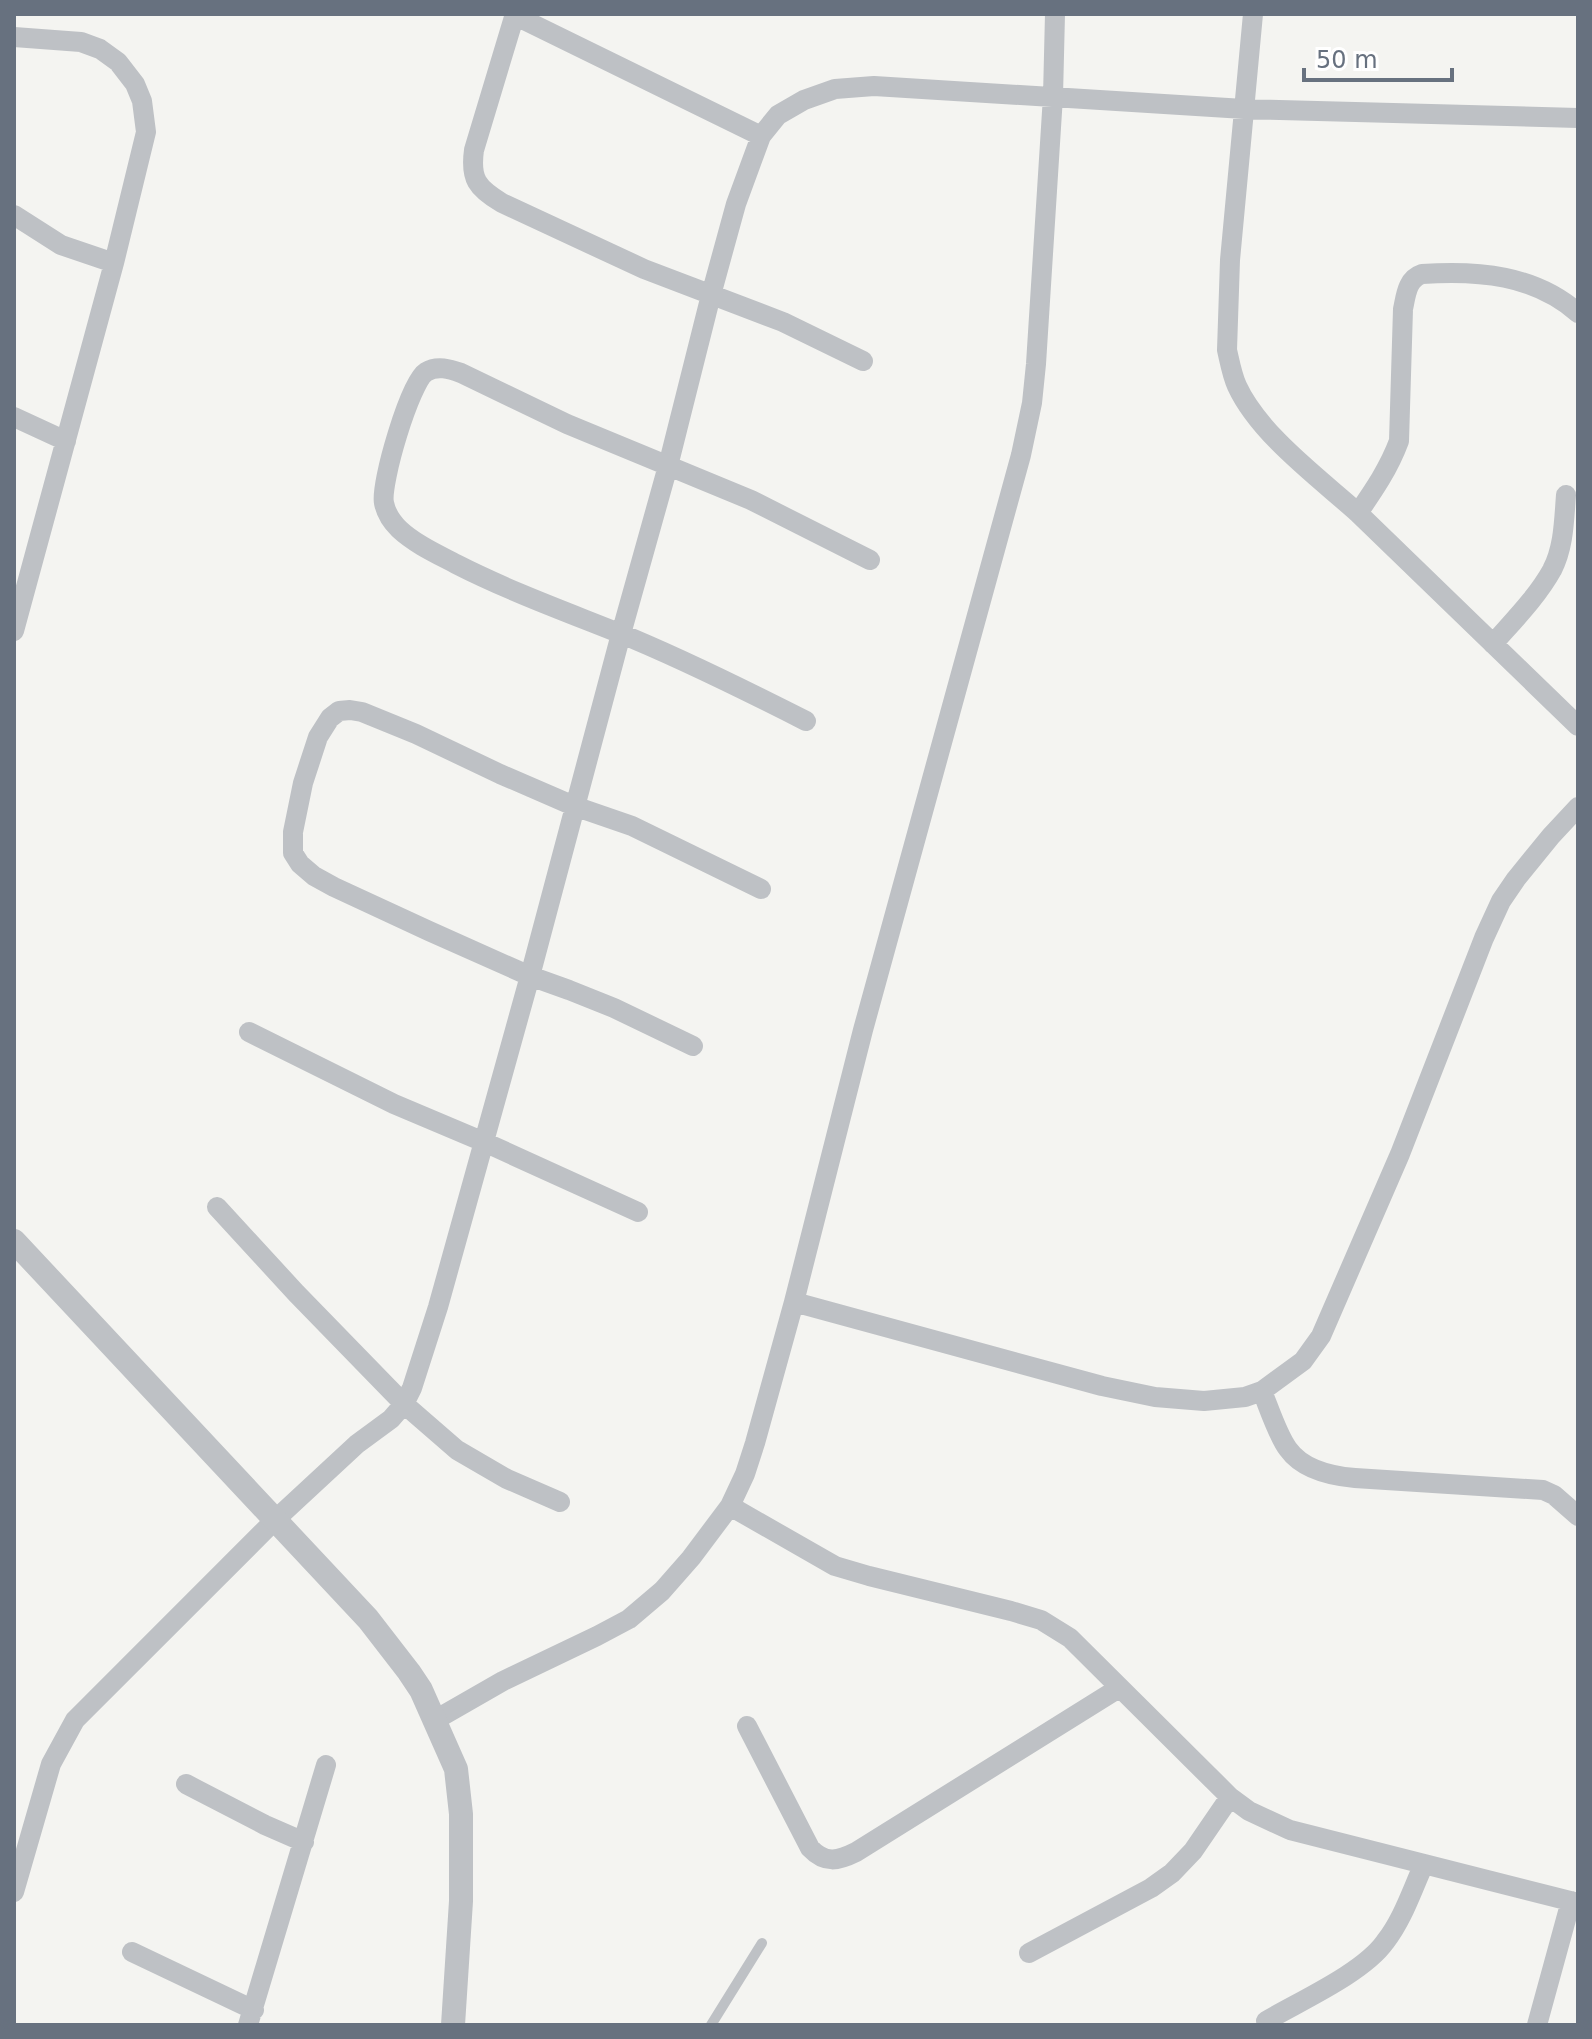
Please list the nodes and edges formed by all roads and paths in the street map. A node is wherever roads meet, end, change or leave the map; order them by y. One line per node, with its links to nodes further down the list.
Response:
1 (1055, 14): 5 (street)
2 (1253, 14): 6 (street)
3 (515, 15): 8 (street); 11 (street)
4 (14, 37): 10 (street)
5 (1053, 96): 6 (street); 8 (street); 35 (street)
6 (1244, 109): 7 (street); 18 (street)
7 (1578, 118)
8 (761, 136): 11 (street)
9 (14, 215): 10 (street)
10 (114, 263): 15 (street)
11 (711, 295): 13 (street); 16 (street)
12 (1578, 313): 18 (street)
13 (863, 361)
14 (14, 417): 15 (street)
15 (66, 441): 20 (street)
16 (668, 466): 19 (street); 21 (street); 21 (street)
17 (1566, 495): 22 (street)
18 (1358, 513): 22 (street)
19 (870, 560)
20 (15, 625)
21 (621, 634): 23 (street); 25 (street)
22 (1493, 644): 24 (street)
23 (806, 721)
24 (1578, 726)
25 (574, 806): 27 (street); 28 (street); 28 (street)
26 (1578, 807): 36 (street)
27 (761, 889)
28 (530, 976): 30 (street); 31 (street)
29 (249, 1032): 31 (street)
30 (693, 1046)
31 (484, 1142): 33 (street); 37 (street)
32 (217, 1207): 37 (street)
33 (638, 1212)
34 (14, 1241): 41 (street)
35 (794, 1302): 36 (street); 39 (street)
36 (1262, 1391): 40 (street)
37 (404, 1404): 38 (street); 41 (street)
38 (560, 1502)
39 (730, 1506): 42 (street); 43 (street)
40 (1578, 1516)
41 (276, 1519): 43 (street); 50 (street)
42 (1119, 1688): 44 (street); 47 (street)
43 (435, 1720): 57 (street)
44 (747, 1726)
45 (326, 1765): 48 (street)
46 (186, 1784): 48 (street)
47 (1230, 1797): 49 (street); 54 (street)
48 (304, 1842): 55 (street)
49 (1424, 1864): 51 (street); 56 (street)
50 (14, 1892)
51 (1574, 1902): 59 (street)
52 (762, 1943): 58 (lane)
53 (132, 1952): 55 (street)
54 (1029, 1953)
55 (251, 2018)
56 (1266, 2021)
57 (453, 2025)
58 (711, 2025)
59 (1537, 2025)

